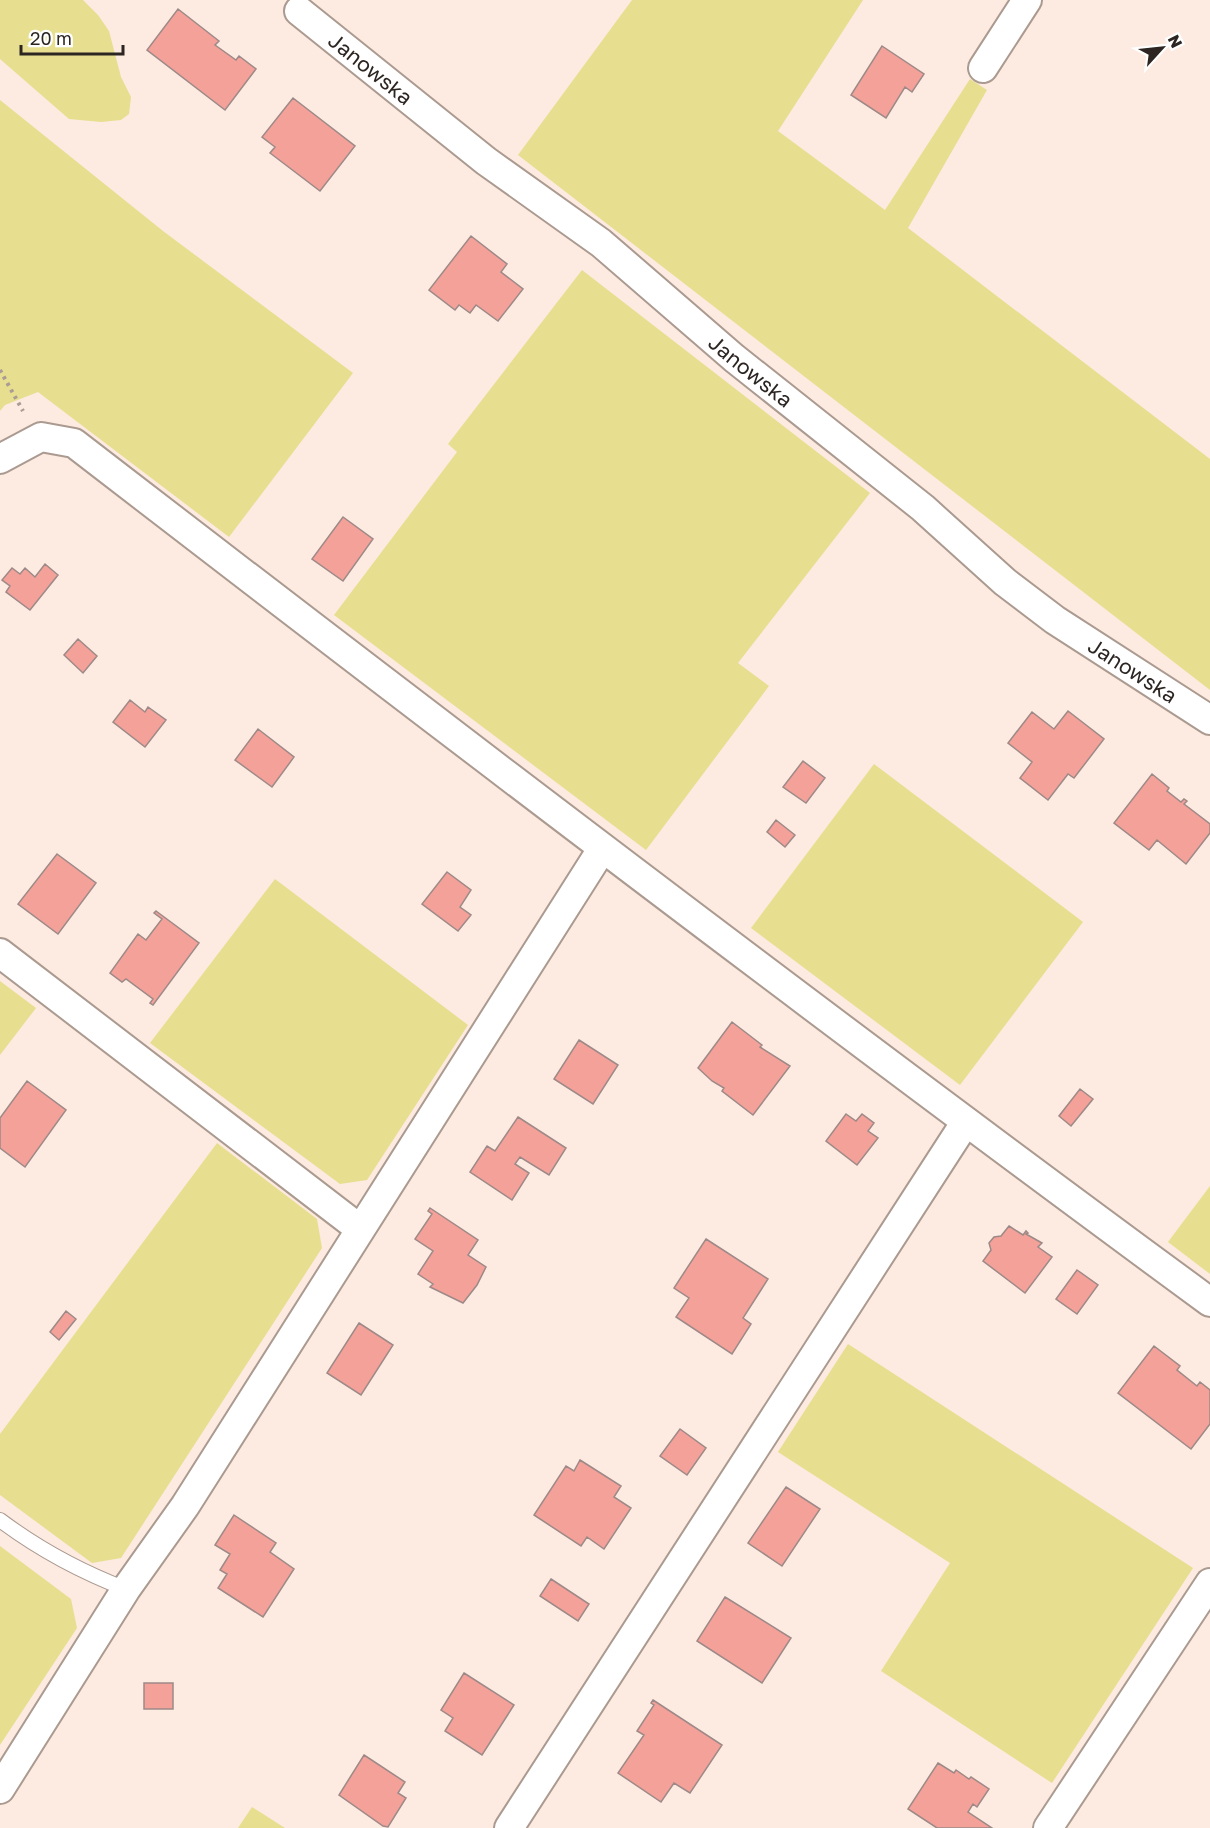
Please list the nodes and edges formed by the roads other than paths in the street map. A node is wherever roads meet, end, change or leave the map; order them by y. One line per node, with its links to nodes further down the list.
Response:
1 (1027, 0): 3 (street)
2 (299, 11): 5 (street, Janowska)
3 (983, 68)
4 (0, 459): 6 (street)
5 (1210, 720)
6 (602, 849): 8 (street); 9 (street)
7 (0, 953): 9 (street)
8 (965, 1123): 10 (street); 15 (street)
9 (360, 1229): 13 (street)
10 (1210, 1302)
11 (0, 1520): 13 (lane)
12 (1210, 1583): 16 (street)
13 (126, 1589): 14 (street)
14 (0, 1789)
15 (509, 1828)
16 (1048, 1828)

